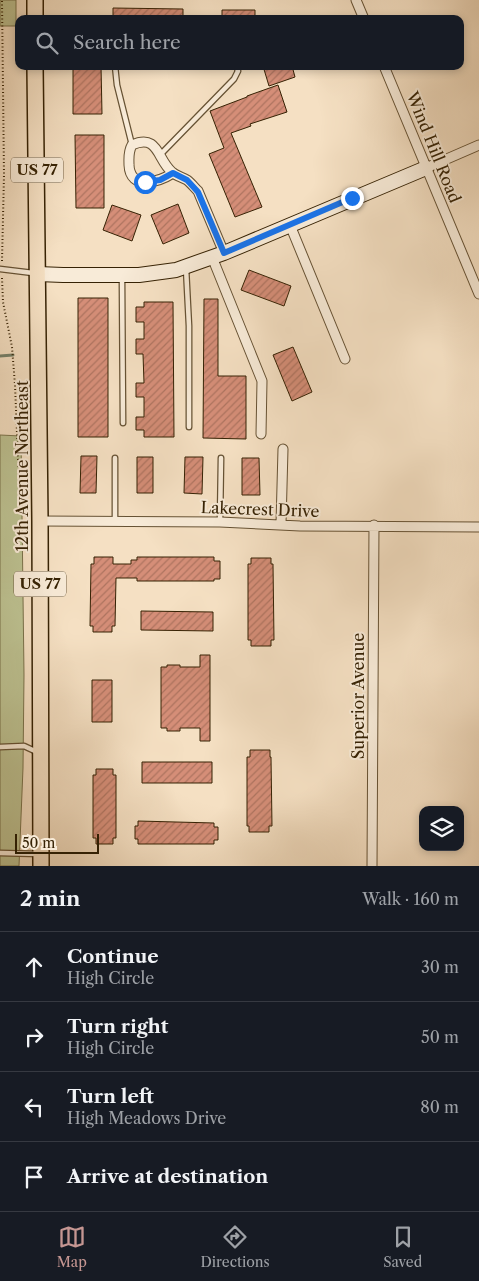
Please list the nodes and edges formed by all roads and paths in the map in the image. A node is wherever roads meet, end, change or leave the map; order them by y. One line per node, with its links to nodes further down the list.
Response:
1 (2, 0): 18 (path)
2 (35, 0): 4 (main road)
3 (356, 0): 5 (street)
4 (35, 15)
5 (362, 15)
6 (35, 70): 19 (main road, 12th Avenue Northeast / US 77)
7 (115, 70): 10 (lane)
8 (238, 70): 12 (lane)
9 (386, 70): 13 (street, Wind Hill Road)
10 (132, 145): 12 (street); 14 (street)
11 (479, 146): 13 (street)
12 (160, 155): 14 (street)
13 (426, 168): 15 (street); 21 (street, Wind Hill Road)
14 (173, 173): 16 (street)
15 (290, 225): 16 (street); 22 (street)
16 (218, 255): 17 (street); 25 (street)
17 (186, 267): 20 (street); 24 (lane)
18 (1, 269): 19 (lane); 29 (path)
19 (38, 274): 20 (street); 30 (main road, 12th Avenue Northeast / US 77)
20 (122, 275): 23 (lane)
21 (479, 294)
22 (345, 359)
23 (123, 423)
24 (189, 427)
25 (261, 434)
26 (282, 449): 33 (street)
27 (115, 458): 31 (lane)
28 (221, 458): 32 (lane)
29 (20, 507)
30 (40, 521): 31 (street, Lakecrest Drive); 37 (main road, 12th Avenue Northeast / US 77)
31 (115, 522): 32 (street, Lakecrest Drive)
32 (220, 522): 33 (street, Lakecrest Drive)
33 (281, 524): 34 (street, Lakecrest Drive)
34 (374, 525): 35 (street, Lakecrest Drive); 40 (street, Superior Avenue)
35 (479, 527)
36 (0, 747): 37 (lane)
37 (40, 753): 39 (main road, 12th Avenue Northeast / US 77)
38 (0, 853): 39 (lane)
39 (40, 860)
40 (372, 866)

